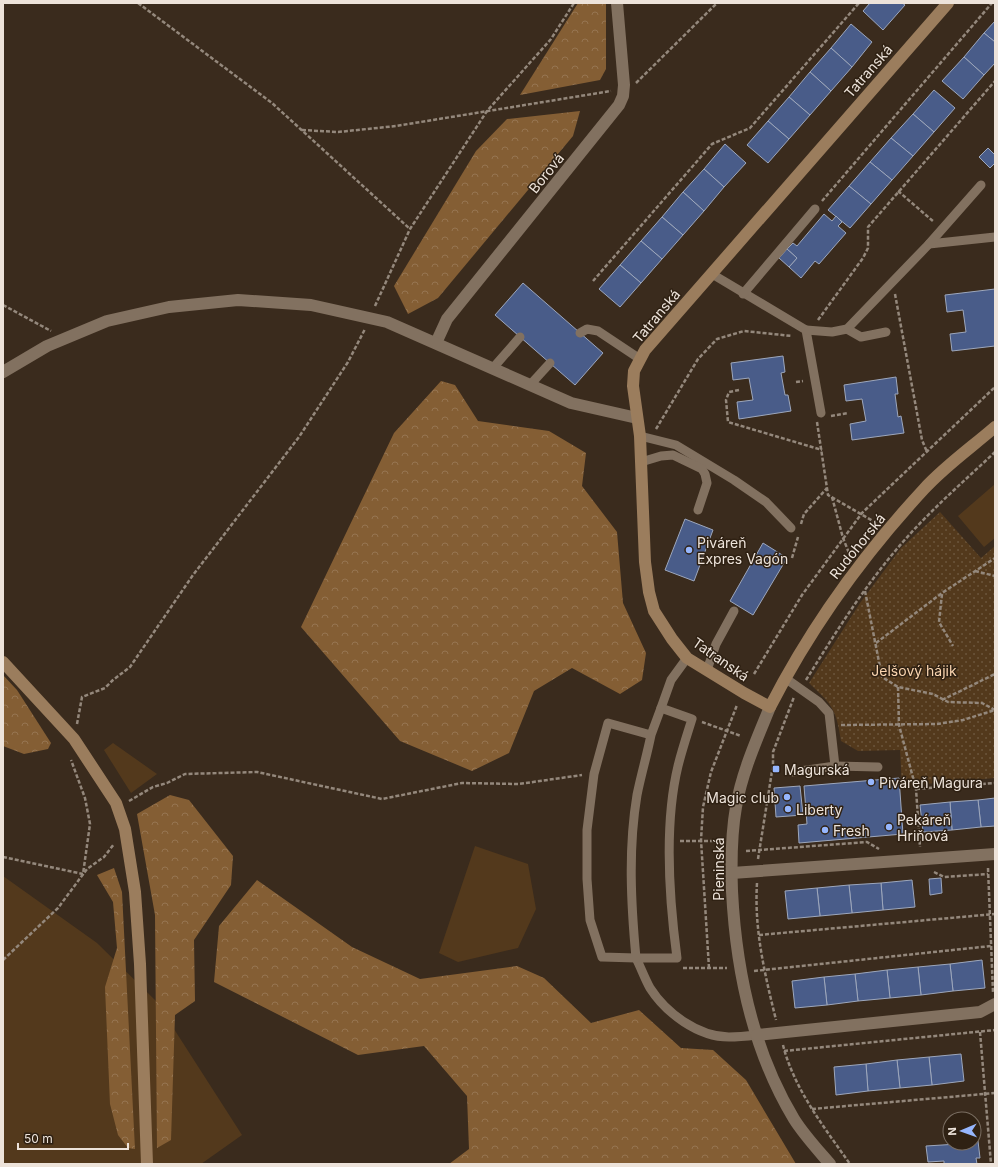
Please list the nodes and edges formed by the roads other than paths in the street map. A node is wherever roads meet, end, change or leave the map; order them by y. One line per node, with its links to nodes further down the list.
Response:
1 (617, 3): 14 (street, Borová)
2 (948, 3): 7 (street, Tatranská)
3 (981, 185): 6 (lane)
4 (815, 209): 8 (lane)
5 (995, 237): 6 (lane)
6 (929, 244): 9 (lane)
7 (712, 274): 8 (lane); 15 (street, Tatranská)
8 (743, 294): 10 (lane)
9 (847, 329): 10 (lane); 11 (lane)
10 (806, 330): 20 (lane)
11 (886, 332)
12 (580, 333): 15 (lane)
13 (520, 337): 17 (lane)
14 (436, 343): 17 (street); 18 (street)
15 (640, 359): 21 (street, Tatranská)
16 (550, 363): 19 (lane)
17 (493, 368): 19 (street)
18 (3, 372)
19 (530, 384): 21 (street)
20 (821, 413)
21 (637, 418): 23 (street, Tatranská)
22 (995, 427): 31 (street, Rudohorská)
23 (645, 437): 24 (street, Tatranská); 26 (lane)
24 (641, 462): 25 (lane); 28 (street, Tatranská)
25 (698, 510)
26 (791, 528)
27 (734, 611): 30 (lane)
28 (687, 658): 30 (street, Tatranská); 33 (lane)
29 (3, 662): 43 (street)
30 (707, 670): 32 (street, Tatranská)
31 (785, 678): 32 (street, Rudohorská); 35 (lane)
32 (770, 707): 39 (street, Pieninská)
33 (661, 708): 34 (lane); 40 (lane)
34 (651, 735): 40 (lane); 40 (lane)
35 (835, 766): 36 (lane); 37 (lane)
36 (878, 767)
37 (793, 772)
38 (991, 854): 39 (street)
39 (732, 873): 42 (street, Pieninská)
40 (636, 958): 42 (lane)
41 (994, 1004): 42 (street)
42 (757, 1035): 44 (street, Pieninská)
43 (147, 1164)
44 (830, 1164)

